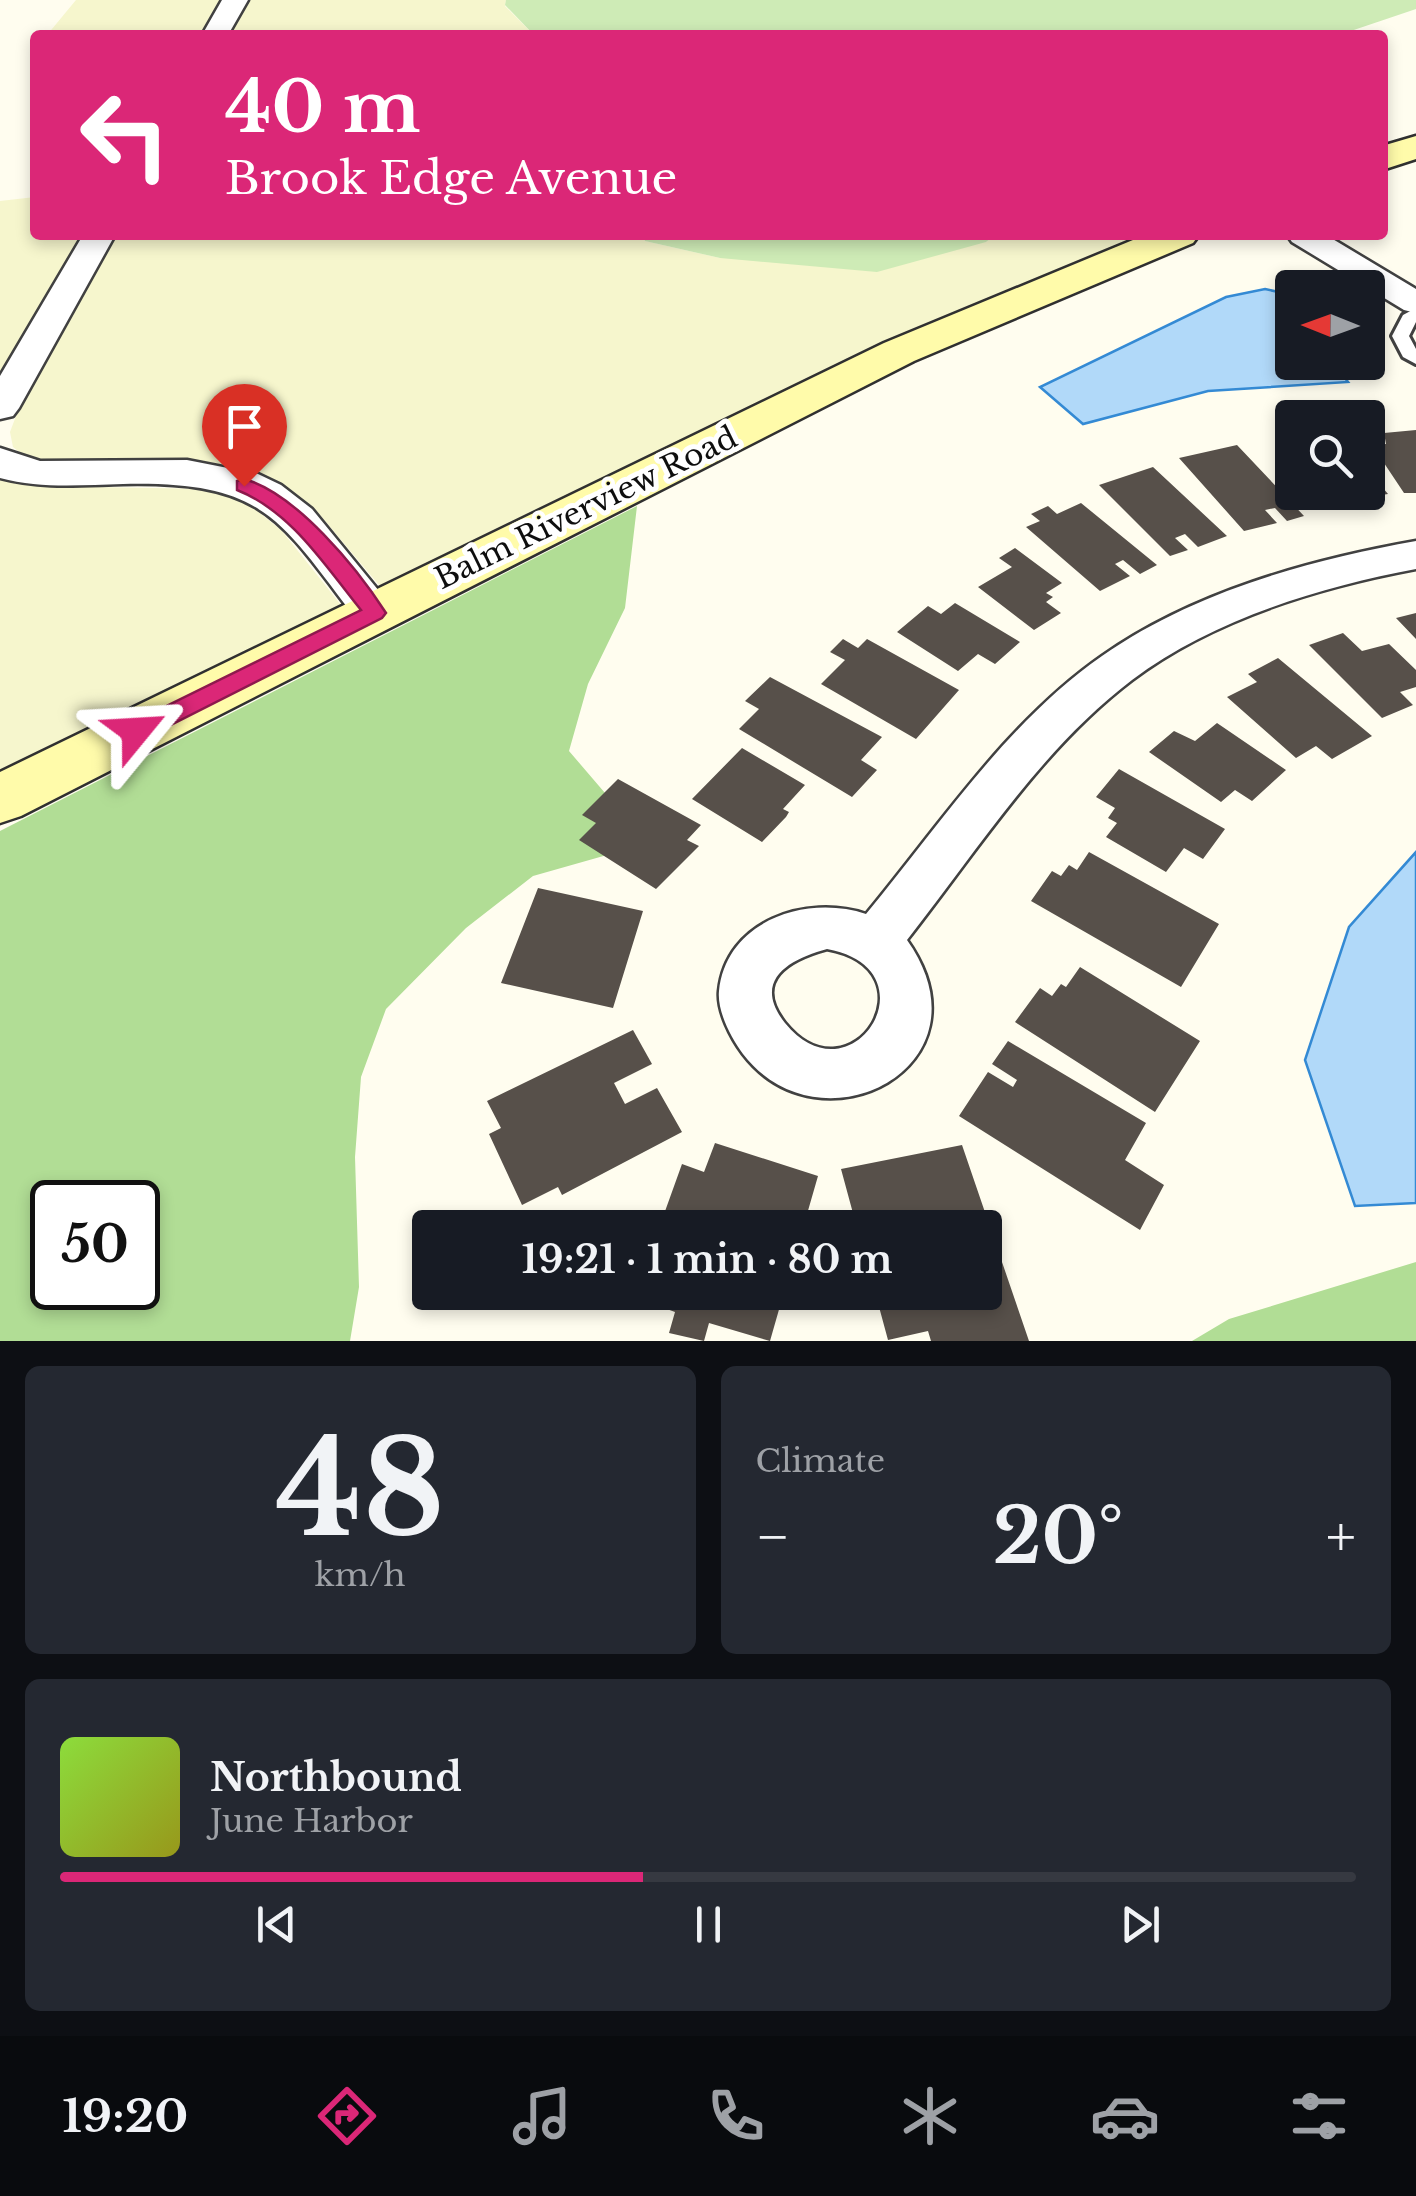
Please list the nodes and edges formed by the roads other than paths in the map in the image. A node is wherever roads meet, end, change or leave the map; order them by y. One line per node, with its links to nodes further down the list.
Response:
1 (235, 0): 2 (street)
2 (218, 30)
3 (1416, 147): 4 (main road)
4 (1388, 156)
5 (97, 240): 11 (street)
6 (1167, 240): 14 (main road, Balm Riverview Road)
7 (1311, 240): 8 (street)
8 (1416, 303)
9 (1416, 313): 10 (lane)
10 (1416, 358)
11 (0, 408)
12 (0, 460): 14 (street)
13 (1416, 554): 16 (street)
14 (375, 613): 15 (main road, Balm Riverview Road)
15 (0, 799)
16 (874, 943)

